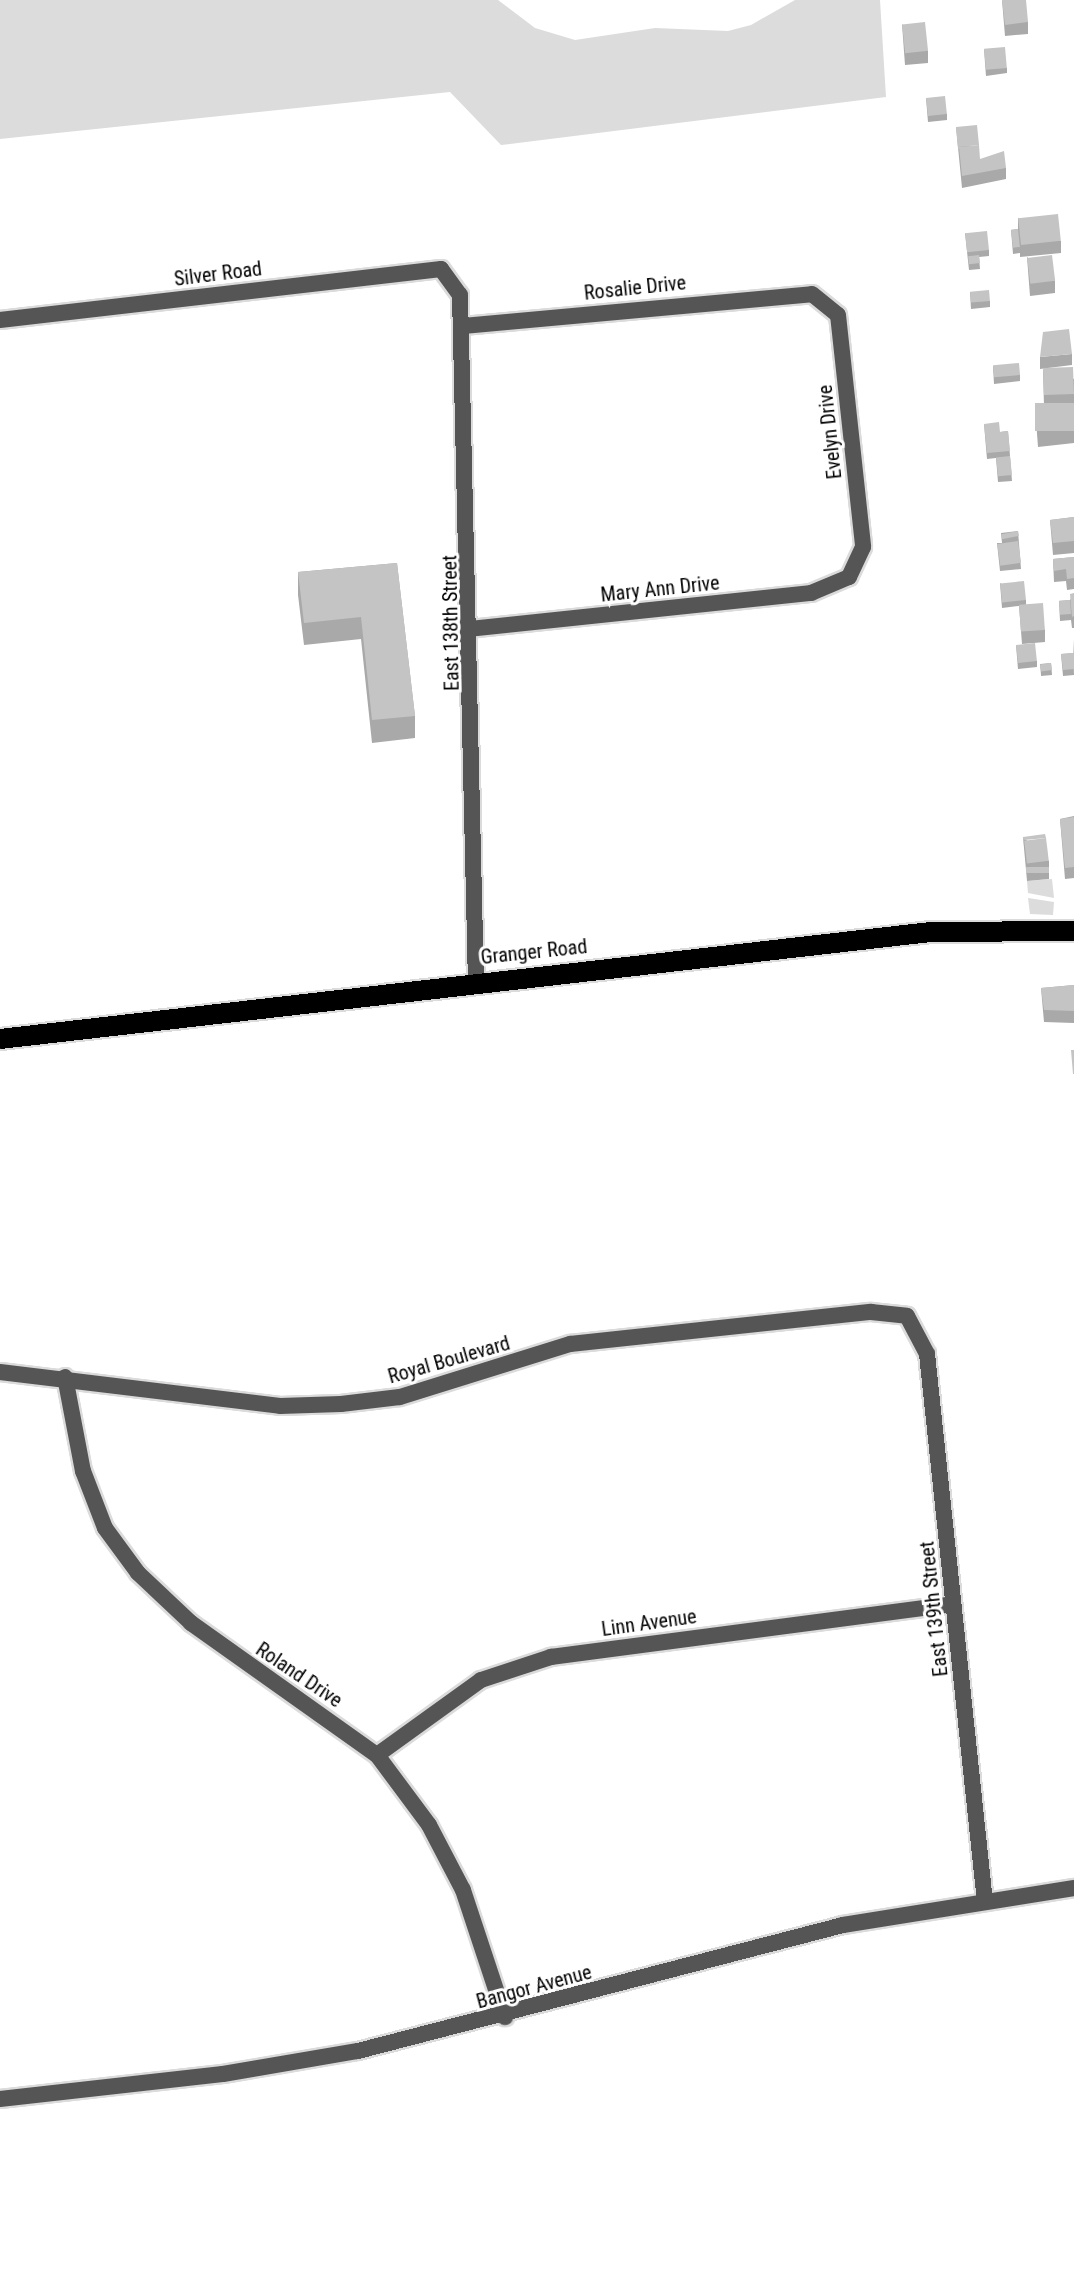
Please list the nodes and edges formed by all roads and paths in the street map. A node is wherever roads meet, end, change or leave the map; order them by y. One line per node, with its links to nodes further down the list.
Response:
1 (441, 269): 3 (street, Silver Road); 4 (street, East 138th Street)
2 (812, 294): 4 (street, Rosalie Drive); 5 (street, Evelyn Drive)
3 (0, 320)
4 (463, 326): 6 (street, East 138th Street)
5 (849, 577): 6 (street, Mary Ann Drive)
6 (471, 629): 8 (street, East 138th Street)
7 (1074, 931): 8 (main road, Granger Road)
8 (476, 982): 9 (main road, Granger Road)
9 (0, 1039)
10 (907, 1316): 12 (street, Royal Boulevard); 13 (street, East 139th Street)
11 (0, 1372): 12 (street, Royal Boulevard)
12 (65, 1377): 14 (street, Roland Drive)
13 (953, 1604): 14 (street, Linn Avenue); 16 (street, East 139th Street)
14 (377, 1755): 17 (street, Roland Drive)
15 (1074, 1888): 16 (street, Bangor Avenue)
16 (985, 1902): 17 (street, Bangor Avenue)
17 (505, 2017): 18 (street, Bangor Avenue)
18 (0, 2099)

